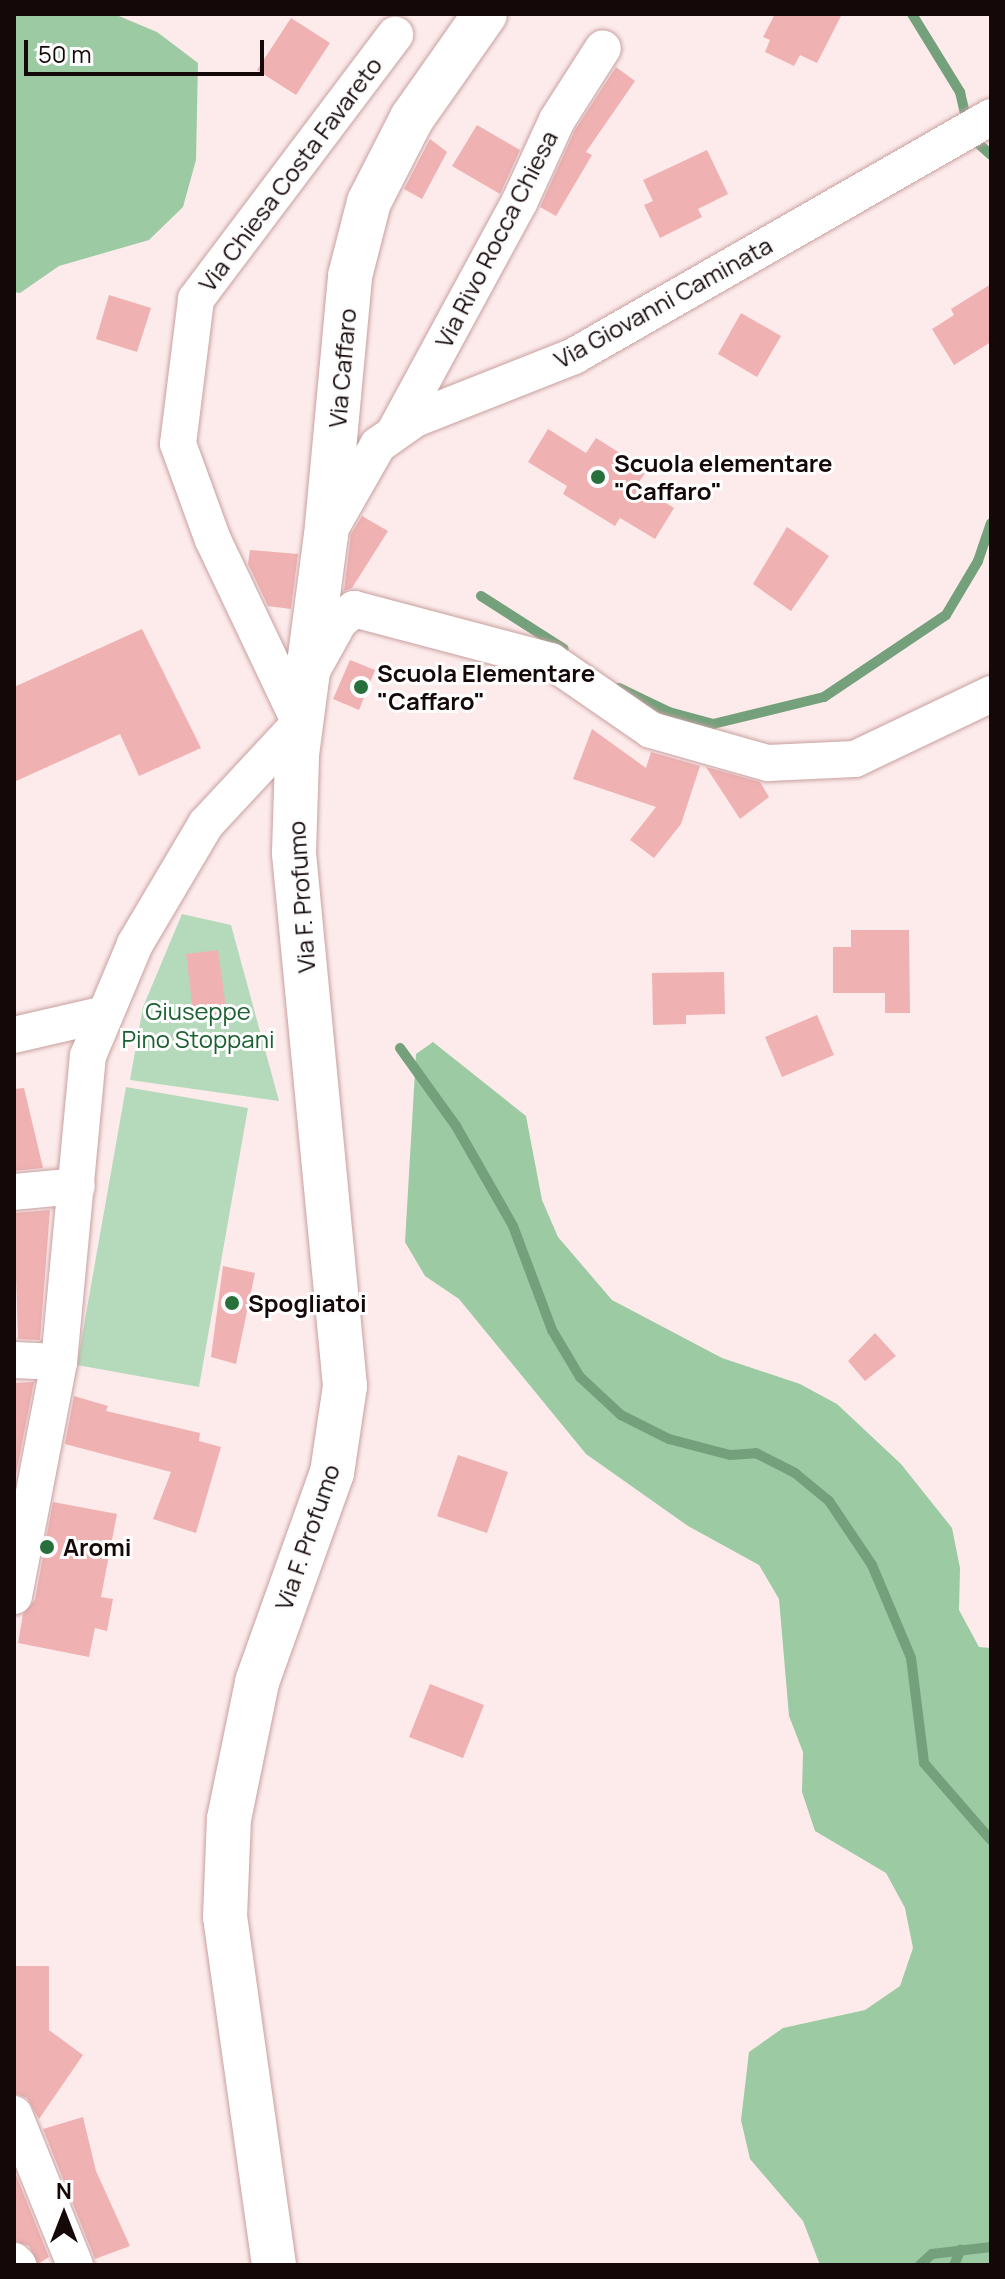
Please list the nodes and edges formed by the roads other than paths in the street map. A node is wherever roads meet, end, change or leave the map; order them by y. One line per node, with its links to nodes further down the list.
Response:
1 (485, 14): 6 (street, Via Caffaro)
2 (395, 35): 8 (street, Via Chiesa Costa Favareto)
3 (603, 48): 5 (street, Via Rivo Rocca Chiesa)
4 (991, 117): 5 (street, Via Giovanni Caminata)
5 (393, 434): 6 (street, Via Giovanni Caminata)
6 (326, 536): 8 (street, Via Caffaro)
7 (991, 694): 8 (street)
8 (301, 719): 9 (street); 18 (street, Via F. Profumo)
9 (105, 1014): 10 (street); 11 (street)
10 (14, 1035)
11 (77, 1186): 12 (street); 14 (street)
12 (14, 1192)
13 (14, 1360): 14 (street)
14 (59, 1362): 15 (street)
15 (14, 1596)
16 (14, 2114): 17 (street)
17 (75, 2265)
18 (274, 2265)

